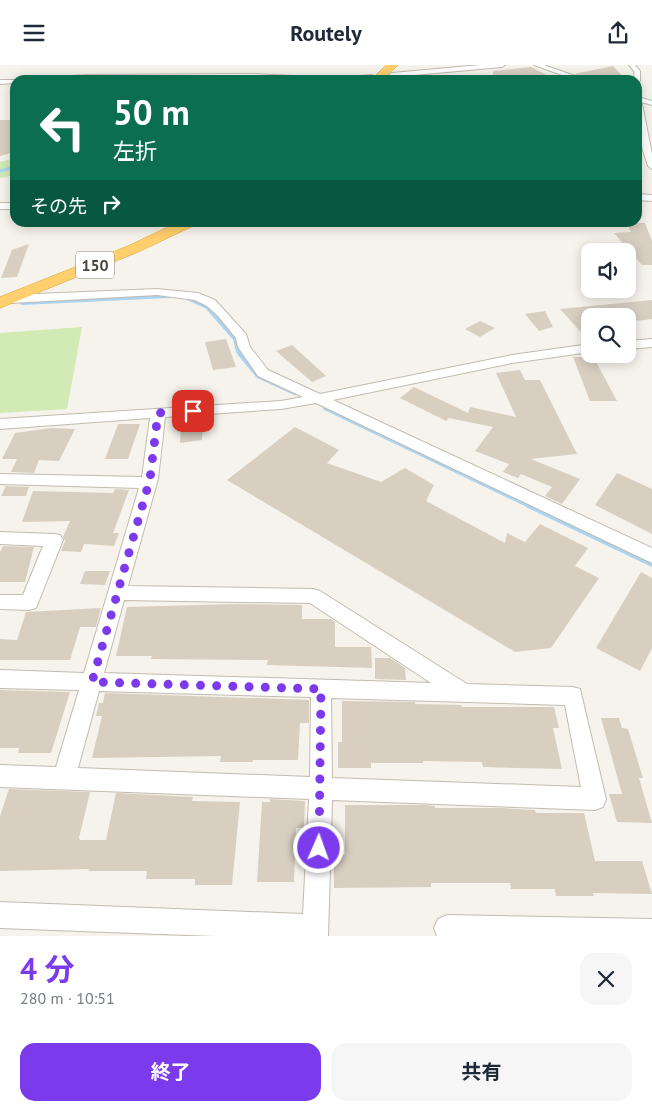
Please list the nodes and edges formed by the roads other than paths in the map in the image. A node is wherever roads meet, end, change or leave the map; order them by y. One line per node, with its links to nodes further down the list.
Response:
1 (502, 65): 4 (street)
2 (538, 65): 6 (street)
3 (244, 67): 5 (street)
4 (392, 70)
5 (250, 75)
6 (567, 75)
7 (642, 132): 8 (street)
8 (642, 149): 9 (street)
9 (652, 166)
10 (180, 227): 11 (highway, 150)
11 (6, 301): 15 (street)
12 (652, 343): 13 (street)
13 (636, 344)
14 (581, 349): 15 (street)
15 (320, 399): 16 (street); 21 (street)
16 (158, 413): 17 (street); 19 (street)
17 (0, 425)
18 (0, 479): 19 (street)
19 (149, 483): 22 (street)
20 (0, 538): 23 (street)
21 (652, 556)
22 (117, 593): 25 (street); 27 (street)
23 (0, 602)
24 (0, 679): 25 (street)
25 (92, 682): 26 (street); 29 (street)
26 (321, 689): 27 (street); 30 (street)
27 (464, 693): 30 (street)
28 (0, 776): 29 (street)
29 (64, 778): 30 (street)
30 (321, 789): 33 (street)
31 (0, 915): 33 (street)
32 (447, 928): 34 (street)
33 (316, 932)
34 (652, 932)

